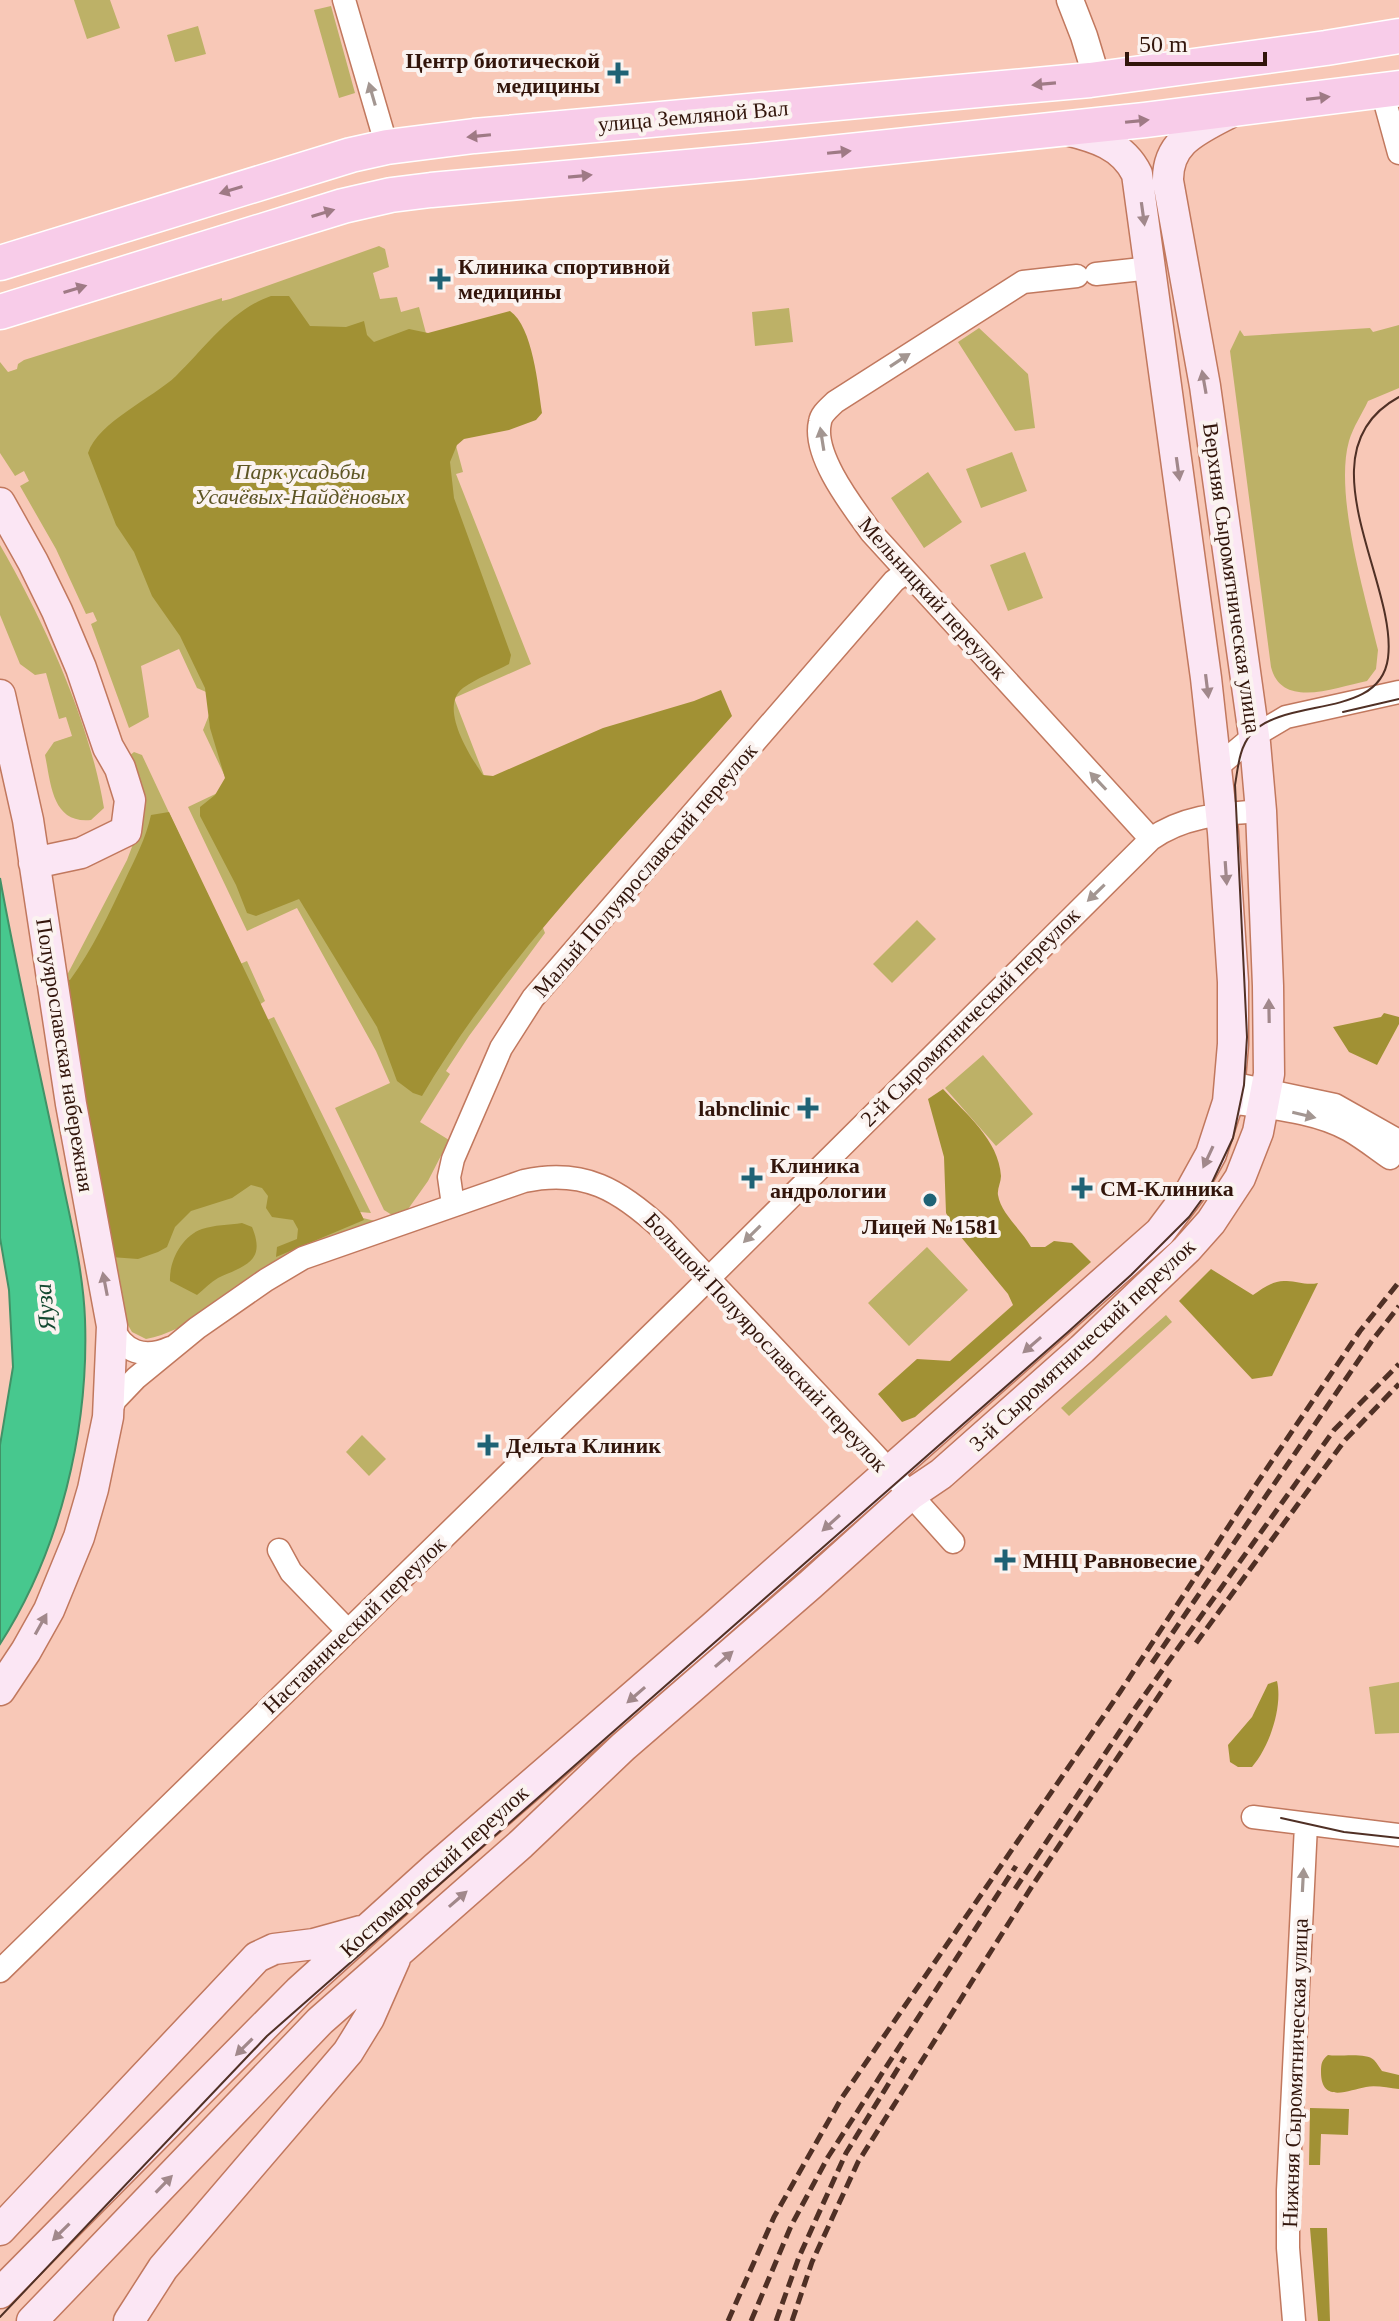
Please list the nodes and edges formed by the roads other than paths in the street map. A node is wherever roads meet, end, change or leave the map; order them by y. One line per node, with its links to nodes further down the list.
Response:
1 (344, 0): 8 (street, one-way to 1)
2 (1070, 0): 4 (street)
3 (1399, 36): 4 (main road, улица Земляной Вал)
4 (1097, 79): 8 (main road, улица Земляной Вал, one-way to 8)
5 (1391, 90): 6 (main road, one-way to 5); 9 (street)
6 (1241, 107): 7 (main road, one-way to 6); 17 (main road, Верхняя Сыромятническая улица, one-way to 6)
7 (1060, 129): 11 (main road, Верхняя Сыромятническая улица, one-way to 11); 12 (main road, one-way to 7)
8 (387, 147): 10 (main road, улица Земляной Вал, one-way to 10)
9 (1399, 153)
10 (0, 263)
11 (1151, 268): 14 (street, Мельницкий переулок, one-way to 11); 19 (main road, Верхняя Сыромятническая улица, one-way to 19)
12 (0, 312)
13 (0, 503): 18 (main road)
14 (906, 572): 23 (street, Мельницкий переулок, one-way to 14); 28 (street, Малый Полуярославский переулок)
15 (1399, 692): 17 (street)
16 (0, 695): 22 (main road, Полуярославская набережная)
17 (1254, 736): 19 (street); 20 (main road, Верхняя Сыромятническая улица)
18 (108, 747): 22 (main road); 24 (main road)
19 (1217, 767): 21 (main road, Верхняя Сыромятническая улица)
20 (1261, 811): 21 (street, 2-й Сыромятнический переулок); 26 (main road, Верхняя Сыромятническая улица, one-way to 20)
21 (1221, 814): 23 (street, 2-й Сыромятнический переулок); 25 (main road, Верхняя Сыромятническая улица, one-way to 25)
22 (28, 820): 24 (main road, Полуярославская набережная)
23 (1151, 839): 29 (street, 2-й Сыромятнический переулок, one-way to 29)
24 (34, 863): 30 (main road, Полуярославская набережная, one-way to 24)
25 (1229, 1093): 26 (street); 33 (main road, 3-й Сыромятнический переулок, one-way to 33)
26 (1272, 1096): 27 (street); 34 (main road, 3-й Сыромятнический переулок)
27 (1395, 1150)
28 (453, 1205): 29 (street, Большой Полуярославский переулок); 31 (street, Большой Полуярославский переулок)
29 (708, 1278): 33 (street, Большой Полуярославский переулок); 37 (street, Наставнический переулок)
30 (112, 1326): 31 (street); 32 (main road, Полуярославская набережная)
31 (182, 1342): 32 (street, Большой Полуярославский переулок)
32 (108, 1417): 38 (main road, Полуярославская набережная, one-way to 32)
33 (889, 1471): 34 (street, Большой Полуярославский переулок); 42 (main road, Костомаровский переулок, one-way to 42)
34 (910, 1495): 35 (street, Большой Полуярославский переулок); 44 (main road, Костомаровский переулок, one-way to 34)
35 (953, 1542)
36 (279, 1550): 37 (street)
37 (348, 1631): 45 (street, Наставнический переулок)
38 (0, 1690)
39 (1253, 1817): 40 (street)
40 (1306, 1825): 41 (street); 53 (street, Нижняя Сыромятническая улица, one-way to 40)
41 (1399, 1835)
42 (367, 1929): 43 (main road); 46 (main road, Костомаровский переулок)
43 (284, 1950): 46 (main road); 49 (main road)
44 (399, 1950): 47 (main road, Костомаровский переулок); 48 (main road)
45 (0, 1971)
46 (299, 1991): 50 (main road, Костомаровский переулок, one-way to 50)
47 (320, 2021): 48 (main road); 51 (main road, Костомаровский переулок, one-way to 47)
48 (358, 2037): 52 (main road)
49 (0, 2230)
50 (0, 2293)
51 (32, 2321)
52 (129, 2321)
53 (1294, 2321)

